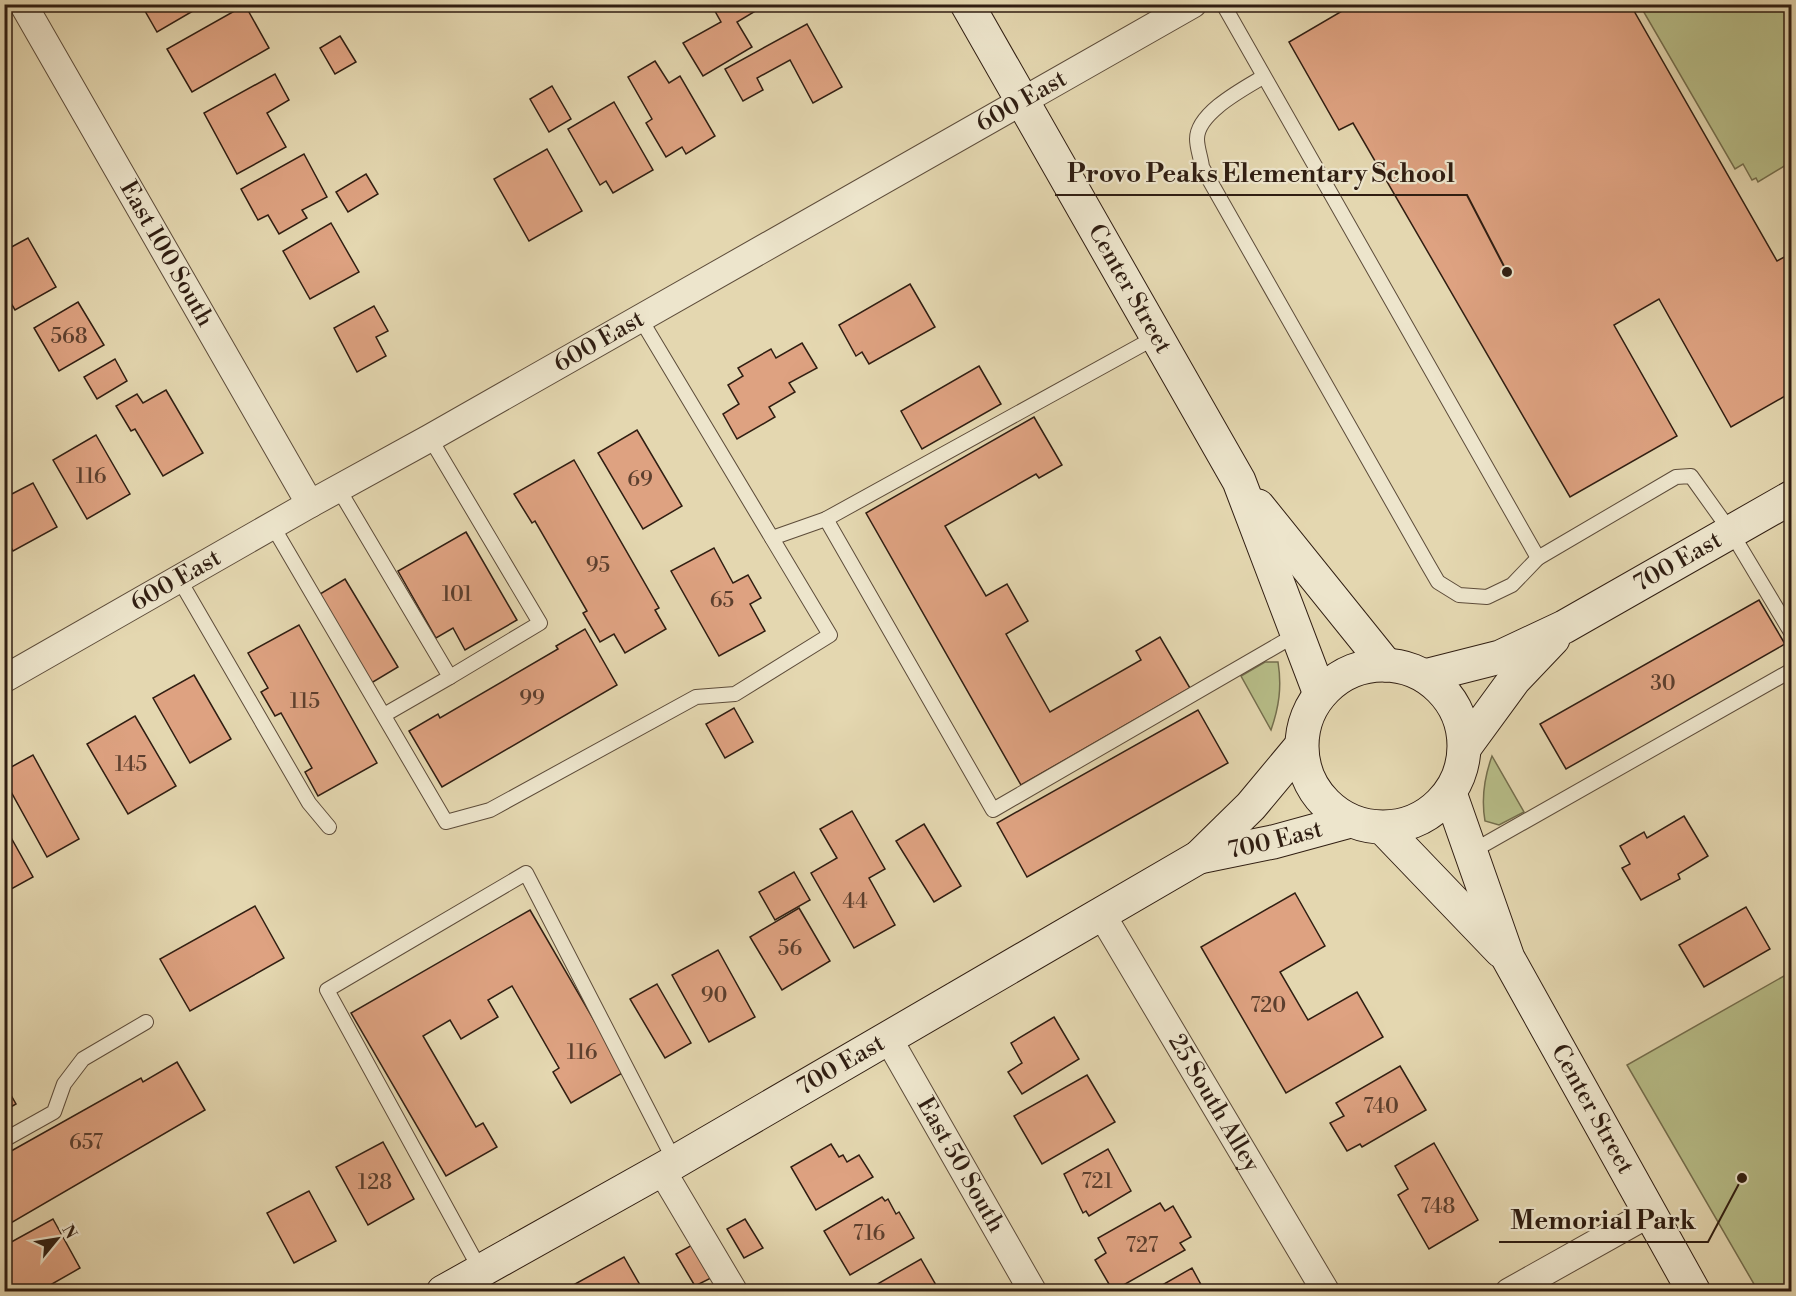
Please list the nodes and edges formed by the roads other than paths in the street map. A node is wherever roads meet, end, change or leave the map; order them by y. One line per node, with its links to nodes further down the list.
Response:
1 (23, 4): 13 (street, East 100 South)
2 (967, 4): 6 (street, Center Street)
3 (1193, 4): 6 (street, 600 East)
4 (1223, 4): 5 (lane)
5 (1263, 76): 18 (lane); 18 (lane)
6 (1022, 102): 7 (street, 600 East); 8 (street, Center Street)
7 (640, 318): 9 (street, 600 East); 17 (lane)
8 (1156, 337): 10 (street, Center Street); 14 (lane)
9 (430, 438): 11 (street, 600 East); 26 (lane)
10 (1239, 481): 21 (street, Center Street); 23 (street, Center Street)
11 (338, 488): 13 (street, 600 East); 26 (lane)
12 (1791, 497): 16 (street, 700 East)
13 (310, 504): 15 (street, 600 East)
14 (826, 519): 17 (lane); 21 (lane)
15 (272, 525): 19 (street, 600 East); 29 (lane)
16 (1731, 531): 18 (lane); 20 (street, 700 East); 22 (lane)
17 (772, 538): 29 (lane)
18 (1538, 558)
19 (179, 579): 27 (street, 600 East); 34 (lane)
20 (1564, 627): 25 (street, 700 East); 31 (street, 700 East)
21 (1297, 634): 28 (street, Center Street)
22 (1791, 634)
23 (1386, 664): 25 (street); 28 (street)
24 (1791, 670): 36 (lane)
25 (1425, 676): 31 (street)
26 (450, 677): 29 (lane)
27 (4, 680)
28 (1320, 694): 30 (street)
29 (384, 715)
30 (1301, 746): 33 (street); 37 (street, 700 East)
31 (1465, 747): 32 (street)
32 (1450, 793): 35 (street); 36 (street, Center Street)
33 (1350, 821): 35 (street); 37 (street, 700 East)
34 (329, 827)
35 (1383, 828): 39 (street, Center Street)
36 (1471, 852): 39 (street, Center Street)
37 (1199, 857): 38 (street, 700 East)
38 (1102, 915): 41 (street, 700 East); 49 (street, 25 South Alley)
39 (1508, 958): 44 (street, Center Street)
40 (146, 1022): 42 (lane)
41 (888, 1038): 43 (street, 700 East); 48 (street, East 50 South)
42 (4, 1140)
43 (668, 1165): 45 (street, 700 East); 45 (lane); 47 (street)
44 (1650, 1213): 50 (street); 51 (street, Center Street)
45 (481, 1271): 46 (street, 700 East)
46 (443, 1292)
47 (734, 1292)
48 (1033, 1292)
49 (1326, 1292)
50 (1509, 1292)
51 (1694, 1292)

